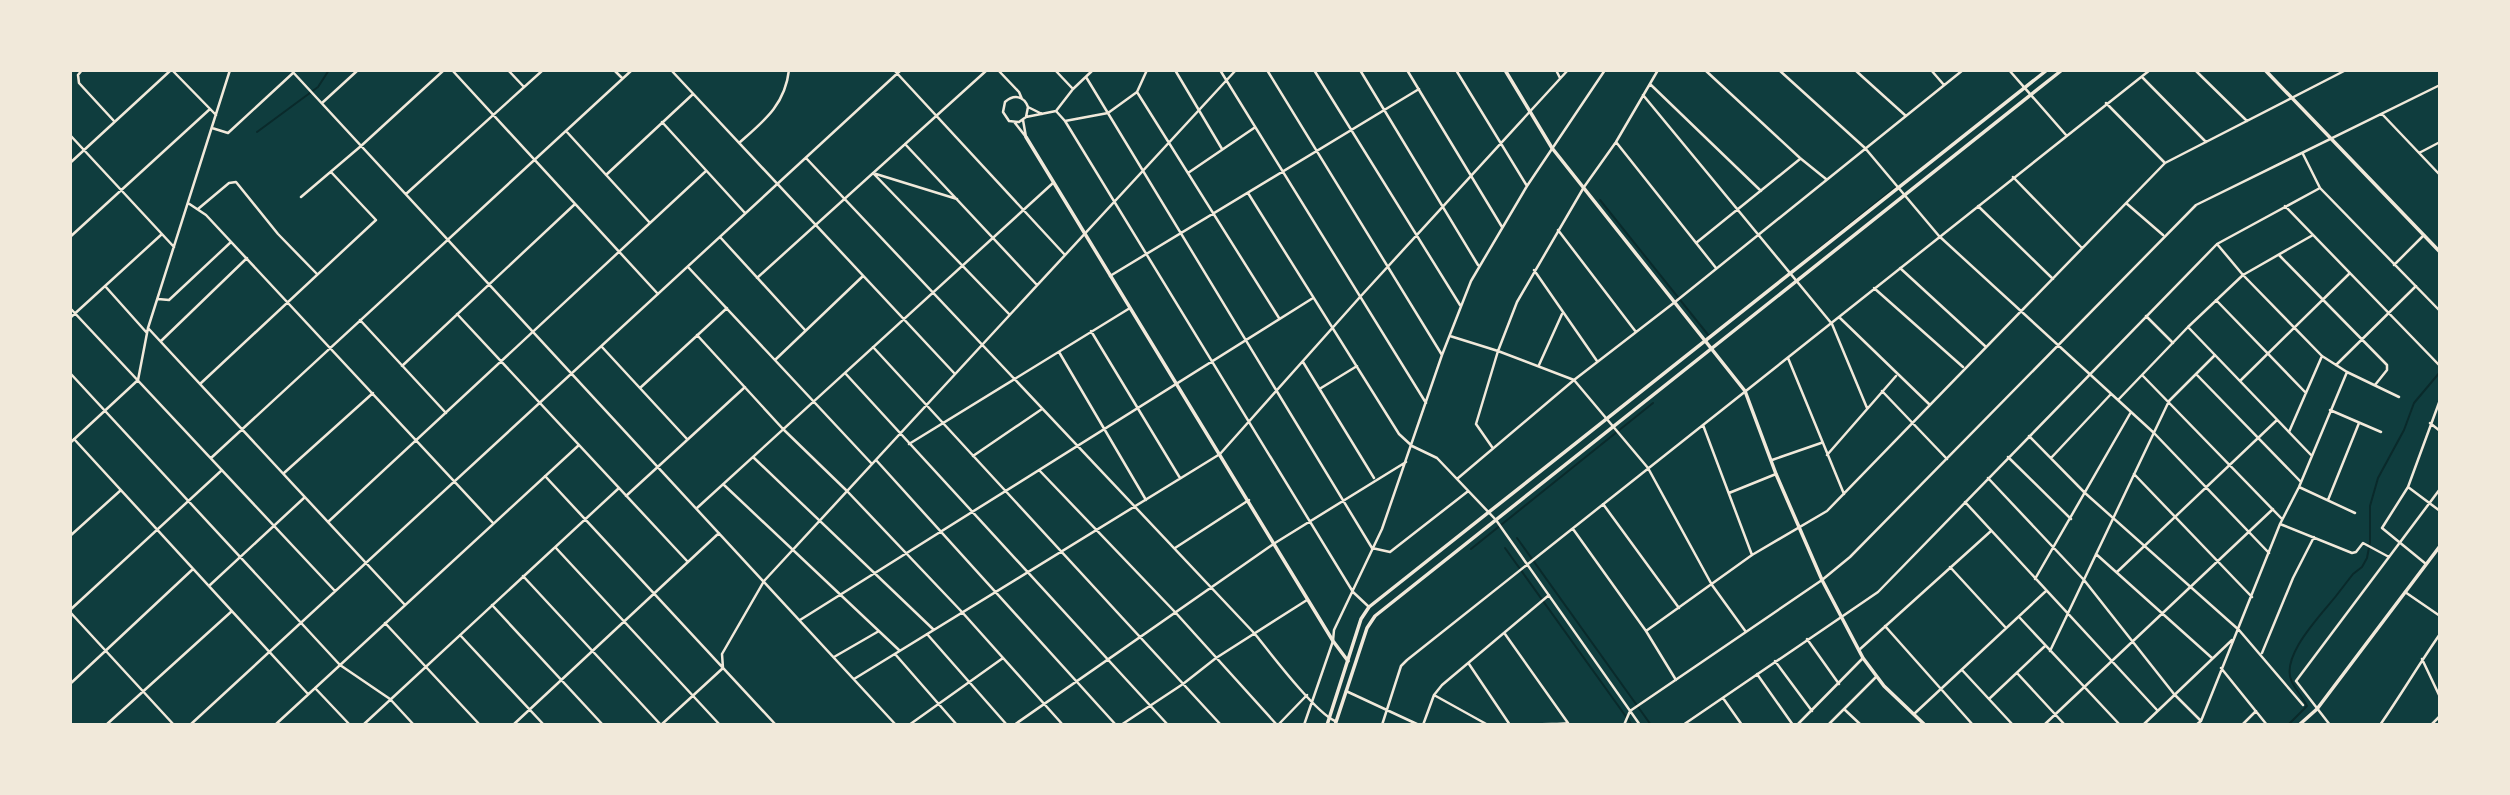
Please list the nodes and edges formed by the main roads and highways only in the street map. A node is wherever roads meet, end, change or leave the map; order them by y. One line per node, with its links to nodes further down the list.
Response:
1 (1505, 70): 7 (main road)
2 (2047, 70): 7 (main road)
3 (2062, 70): 8 (main road)
4 (2265, 70): 6 (main road)
5 (1026, 137): 10 (main road)
6 (2440, 252)
7 (1705, 341): 8 (main road); 10 (main road)
8 (1712, 349): 11 (main road); 13 (main road)
9 (2440, 546): 14 (main road)
10 (1348, 661): 12 (main road)
11 (1335, 723)
12 (1327, 725)
13 (1925, 725)
14 (2299, 725)

